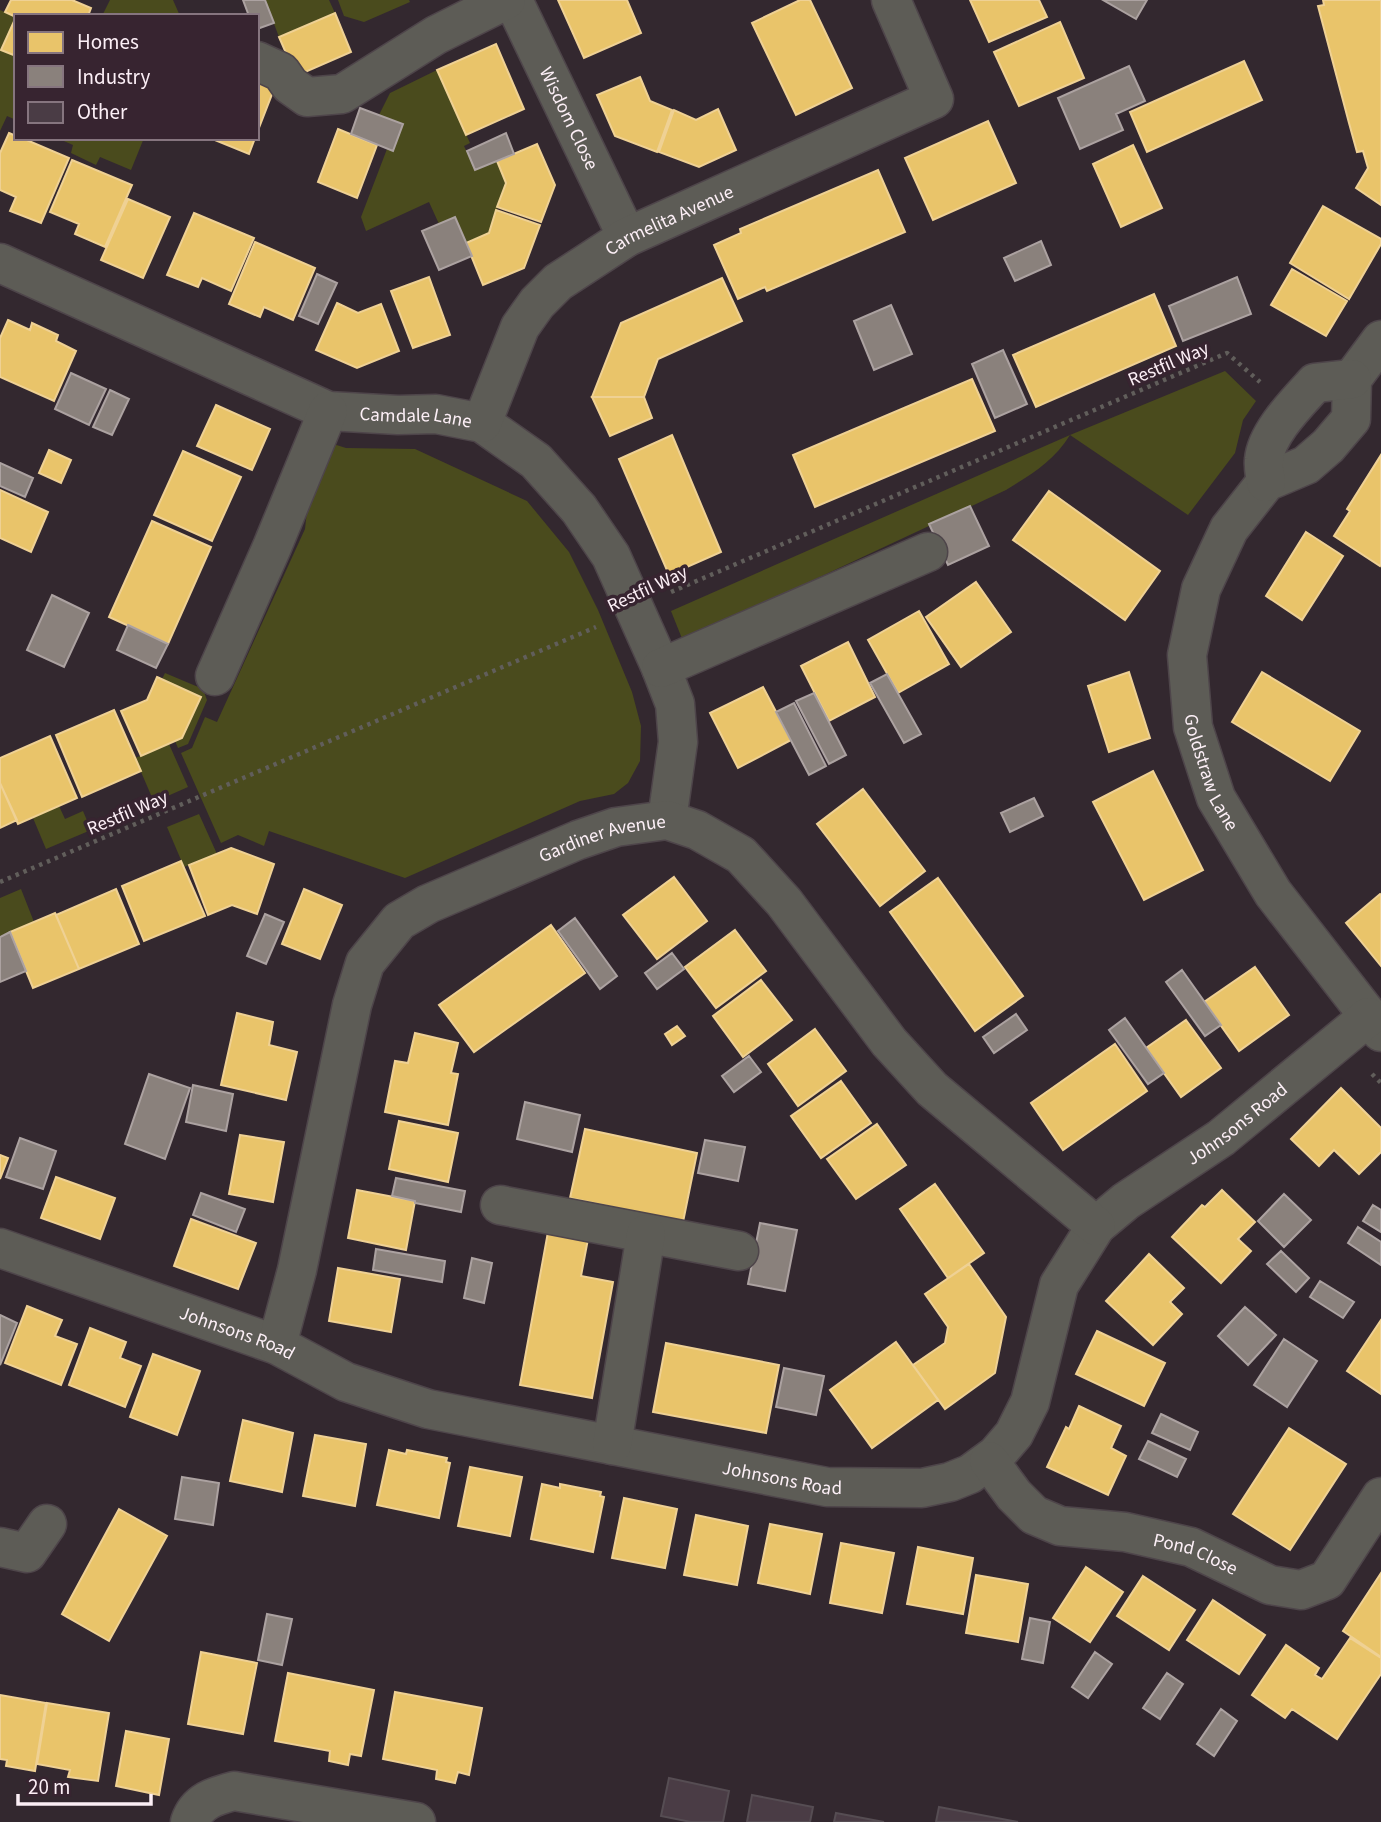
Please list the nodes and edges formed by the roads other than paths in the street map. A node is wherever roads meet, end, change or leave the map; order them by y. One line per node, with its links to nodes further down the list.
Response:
1 (506, 0): 4 (street)
2 (513, 0): 5 (street, Wisdom Close)
3 (891, 0): 5 (street, Carmelita Avenue)
4 (259, 62)
5 (627, 237): 10 (street, Carmelita Avenue)
6 (0, 263): 9 (street, Camdale Lane)
7 (1381, 340): 8 (street)
8 (1352, 379): 11 (street, Goldstraw Lane); 11 (street)
9 (328, 411): 10 (street, Camdale Lane); 14 (street)
10 (482, 424): 13 (street, Camdale Lane)
11 (1266, 482): 16 (street, Goldstraw Lane)
12 (928, 552): 13 (street)
13 (661, 668): 15 (street, Camdale Lane)
14 (215, 676)
15 (667, 820): 18 (street, Gardiner Avenue); 22 (street, Gardiner Avenue)
16 (1374, 1025): 18 (street, Johnsons Road)
17 (500, 1205): 19 (street)
18 (1096, 1226): 24 (street, Johnsons Road)
19 (646, 1234): 21 (street); 23 (street)
20 (0, 1248): 22 (street, Johnsons Road)
21 (740, 1251)
22 (277, 1345): 23 (street, Johnsons Road)
23 (612, 1445): 24 (street, Johnsons Road)
24 (989, 1461): 25 (street, Pond Close)
25 (1381, 1497)
26 (47, 1524): 27 (street)
27 (0, 1547)
28 (199, 1810): 29 (street)
29 (416, 1822)

